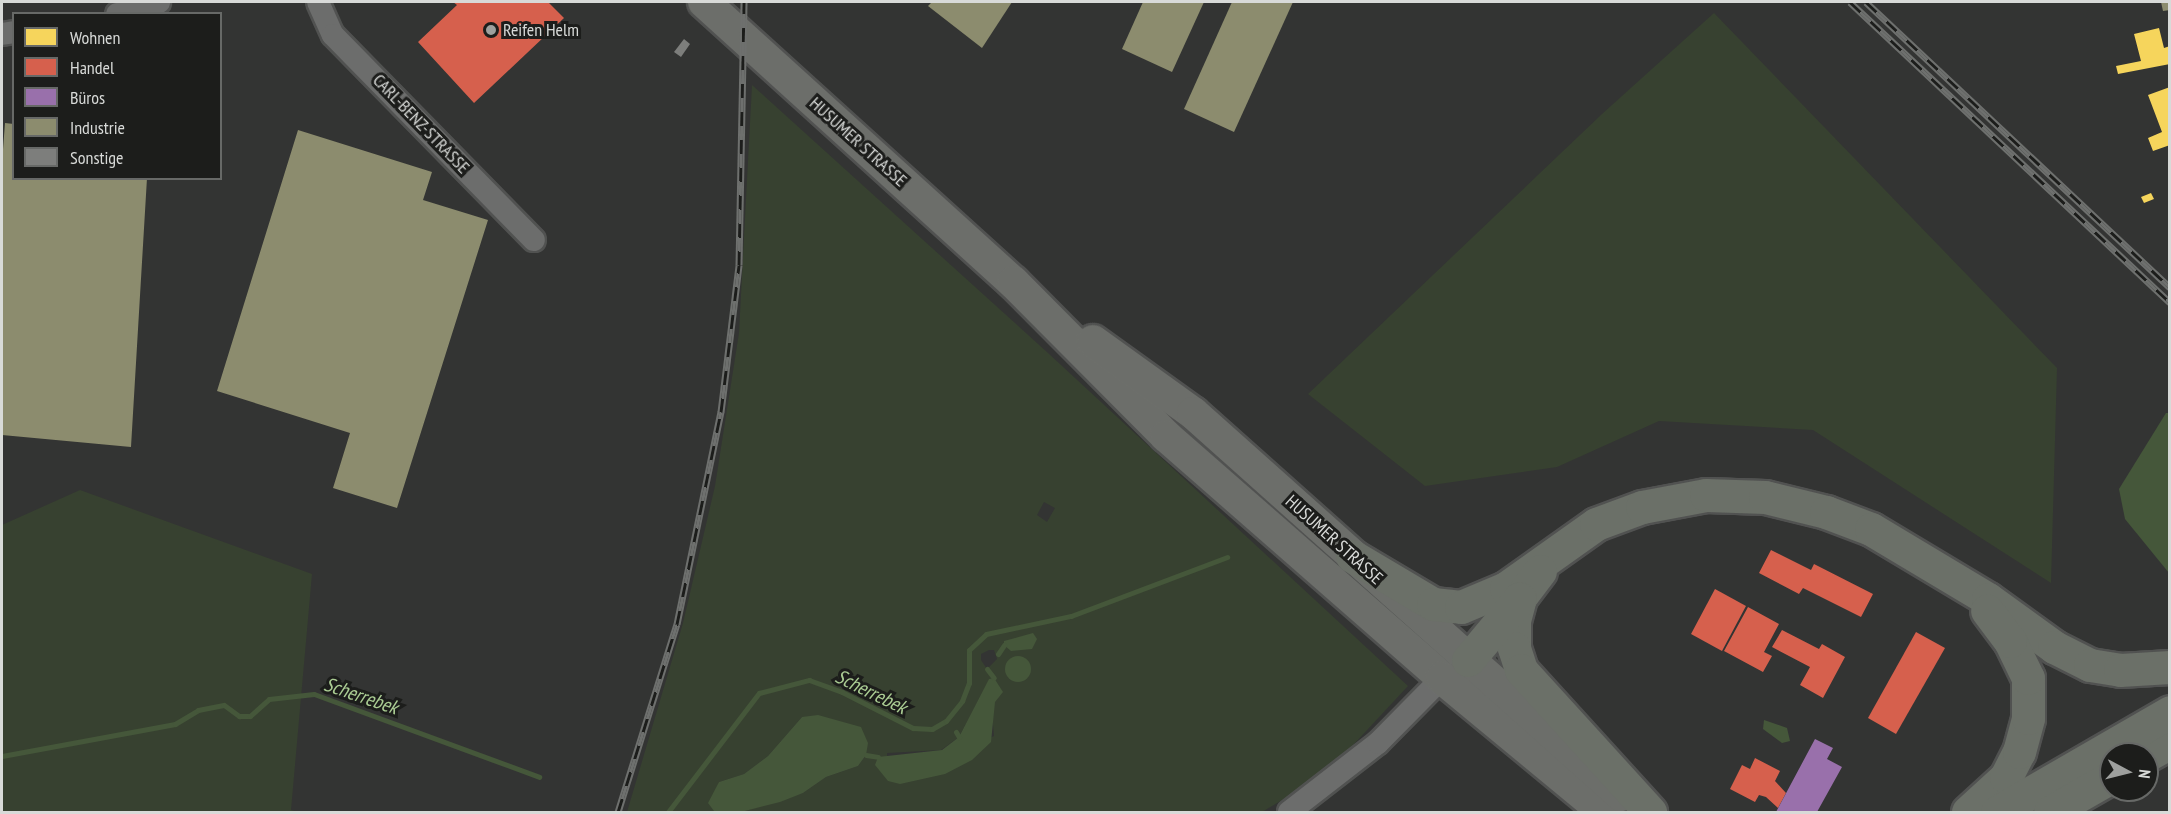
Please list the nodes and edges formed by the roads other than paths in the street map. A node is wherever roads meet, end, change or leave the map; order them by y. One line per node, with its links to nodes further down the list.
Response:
1 (159, 2): 4 (street)
2 (318, 2): 5 (street, CARL-BENZ-STRASSE)
3 (704, 2): 6 (main road, HUSUMER STRASSE)
4 (124, 12)
5 (534, 240)
6 (1013, 282): 7 (main road, HUSUMER STRASSE); 12 (main road, HUSUMER STRASSE)
7 (1352, 556): 9 (highway); 10 (main road, HUSUMER STRASSE)
8 (1957, 579): 9 (highway); 11 (highway); 19 (highway)
9 (1513, 593): 10 (highway); 18 (highway)
10 (1461, 654): 12 (main road); 17 (main road, HUSUMER STRASSE)
11 (2169, 667)
12 (1442, 678): 15 (street); 16 (main road, HUSUMER STRASSE)
13 (2169, 712): 20 (highway)
14 (2099, 784): 21 (highway)
15 (1289, 813)
16 (1604, 813)
17 (1644, 813)
18 (1650, 813)
19 (1968, 813)
20 (1997, 813)
21 (2050, 813)

